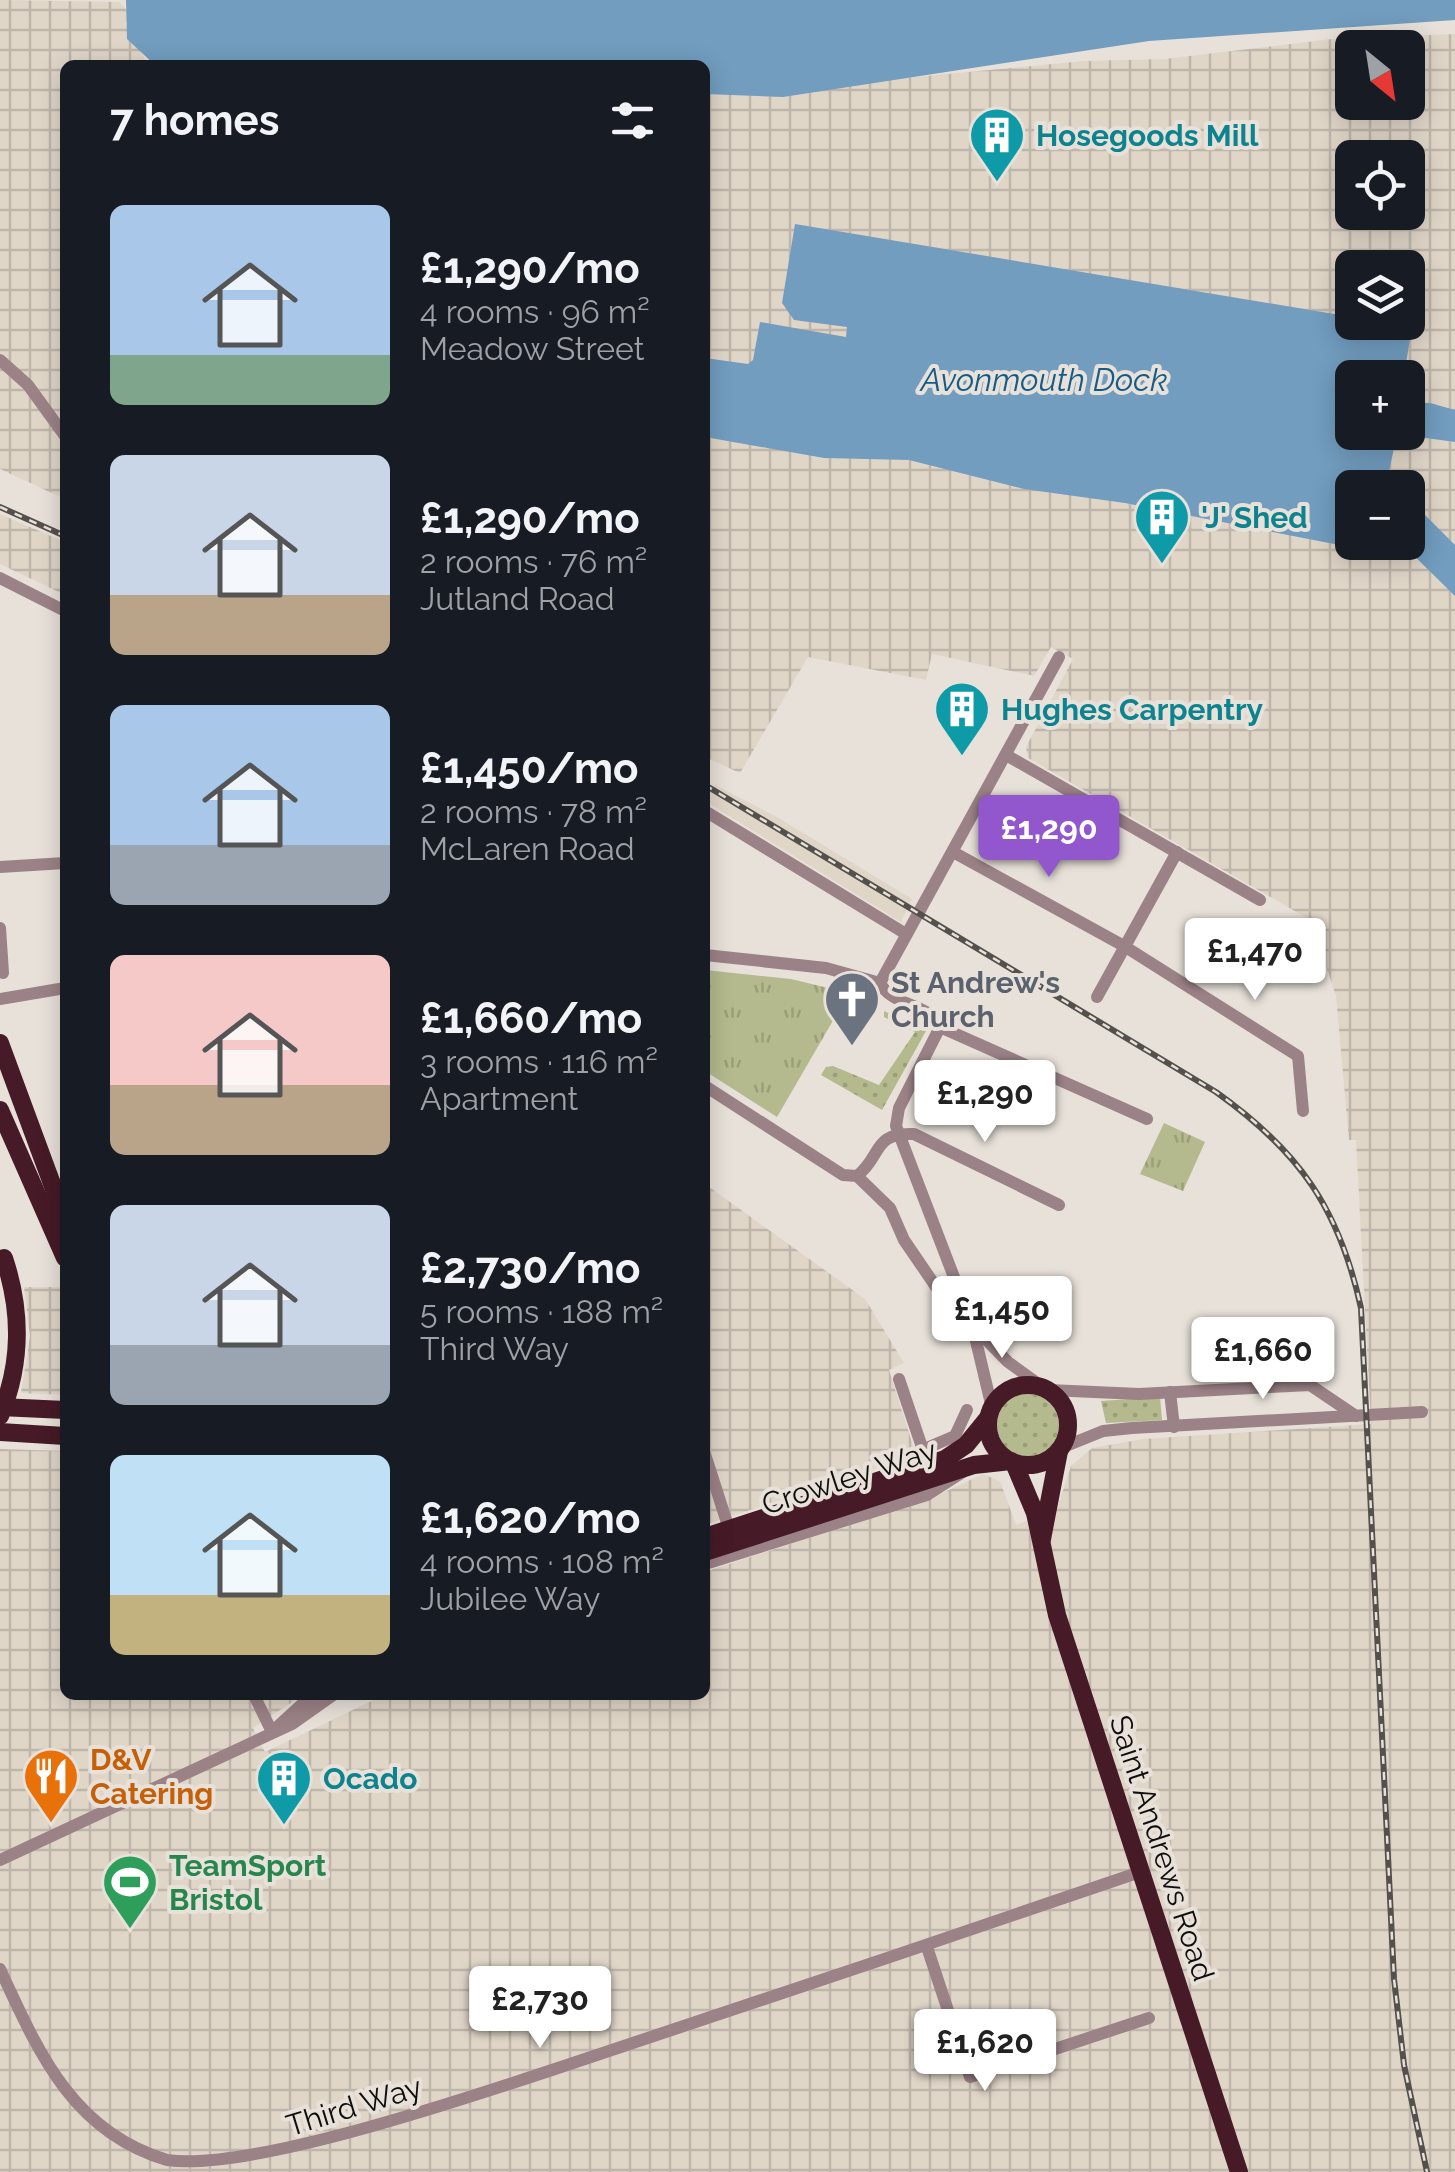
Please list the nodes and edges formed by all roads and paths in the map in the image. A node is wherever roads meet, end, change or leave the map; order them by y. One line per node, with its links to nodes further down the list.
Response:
1 (0, 360): 2 (street)
2 (60, 429)
3 (0, 578): 4 (street)
4 (60, 608)
5 (1059, 657): 6 (street)
6 (1006, 755): 8 (street); 9 (street)
7 (710, 814): 14 (street)
8 (953, 852): 14 (street); 15 (street)
9 (1177, 852): 12 (street); 15 (street)
10 (60, 863): 11 (street)
11 (0, 867)
12 (1260, 900)
13 (0, 928): 17 (street)
14 (906, 934): 18 (street)
15 (1124, 946): 21 (street); 28 (street)
16 (710, 956): 18 (street)
17 (3, 973)
18 (880, 983): 24 (street)
19 (60, 991): 20 (street)
20 (16, 996): 22 (street); 23 (street)
21 (1097, 997)
22 (0, 999)
23 (0, 1014)
24 (940, 1027): 29 (street); 30 (street)
25 (0, 1043): 32 (highway)
26 (710, 1089): 31 (street)
27 (0, 1110): 34 (highway)
28 (1303, 1111)
29 (1147, 1119)
30 (899, 1134): 31 (street); 33 (street); 37 (street)
31 (857, 1176): 36 (street)
32 (60, 1205)
33 (1060, 1205)
34 (60, 1247)
35 (2, 1254): 47 (highway, bridge)
36 (943, 1297)
37 (972, 1324): 39 (street); 46 (street)
38 (898, 1379): 54 (street)
39 (1046, 1389): 40 (street); 46 (highway); 53 (highway)
40 (1170, 1392): 41 (street); 50 (street)
41 (1327, 1395): 48 (street); 49 (street)
42 (0, 1407): 43 (highway)
43 (60, 1410)
44 (967, 1410): 54 (street)
45 (1422, 1412): 48 (street)
46 (990, 1413): 54 (highway, Crowley Way); 55 (highway)
47 (0, 1416)
48 (1356, 1416): 49 (street)
49 (1319, 1419): 50 (street)
50 (1174, 1427): 53 (street)
51 (0, 1432): 52 (highway)
52 (60, 1436)
53 (1060, 1449): 55 (highway); 60 (highway, Saint Andrews Road)
54 (925, 1457): 58 (highway, Crowley Way)
55 (1012, 1462): 56 (highway, Crowley Way); 60 (highway, Saint Andrews Road)
56 (974, 1466): 61 (highway, Crowley Way); 62 (street)
57 (710, 1470): 58 (street)
58 (729, 1529): 59 (highway, Crowley Way)
59 (710, 1535)
60 (1042, 1539): 68 (highway, Saint Andrews Road)
61 (710, 1550)
62 (710, 1562)
63 (256, 1700): 66 (street)
64 (307, 1700): 66 (street)
65 (326, 1700): 66 (street)
66 (272, 1732): 67 (street)
67 (0, 1860)
68 (1143, 1872): 69 (street, Third Way); 72 (highway, Saint Andrews Road)
69 (927, 1947): 70 (street, Third Way); 71 (street)
70 (0, 1968)
71 (1149, 2018)
72 (1239, 2172)

